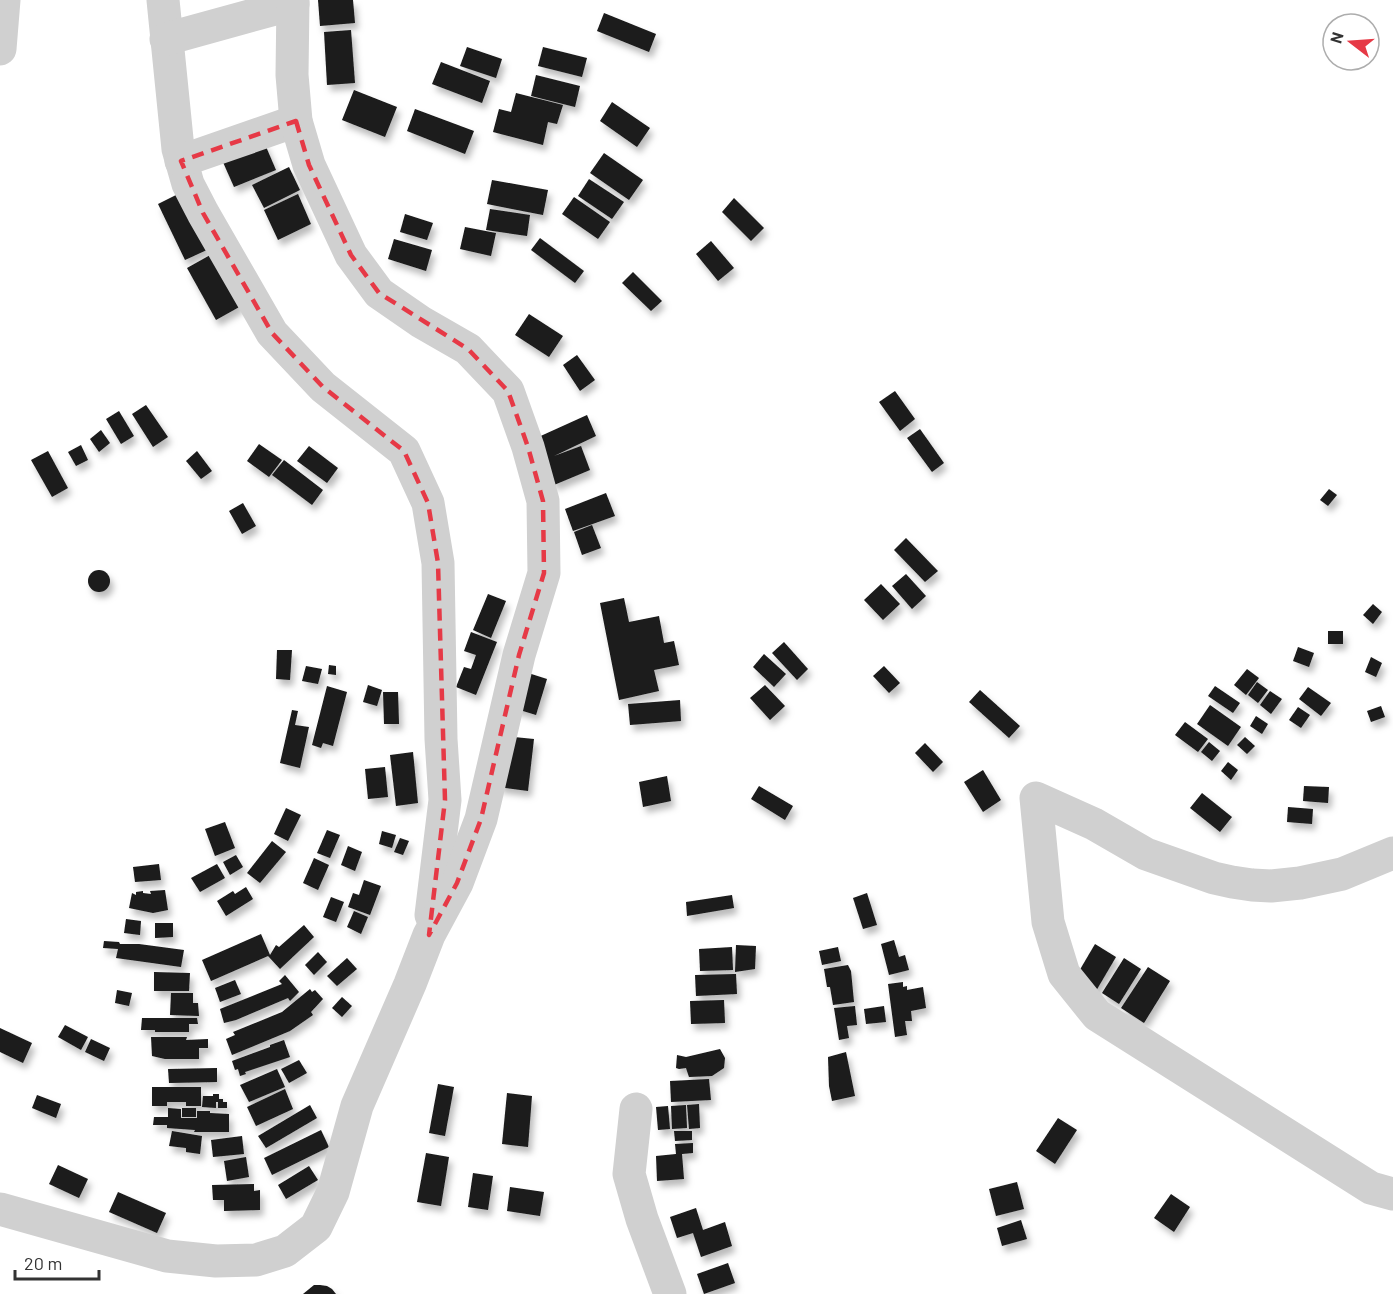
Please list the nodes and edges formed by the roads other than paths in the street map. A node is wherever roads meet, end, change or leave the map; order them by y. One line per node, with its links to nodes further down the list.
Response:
1 (4, 0): 5 (street)
2 (163, 0): 4 (street)
3 (293, 2): 4 (street); 6 (street)
4 (166, 39): 7 (street)
5 (0, 49)
6 (296, 121): 7 (street); 9 (street)
7 (181, 161): 9 (street)
8 (1393, 853): 11 (street)
9 (429, 935): 12 (street)
10 (636, 1109): 13 (street)
11 (1393, 1194)
12 (0, 1209)
13 (670, 1294)

